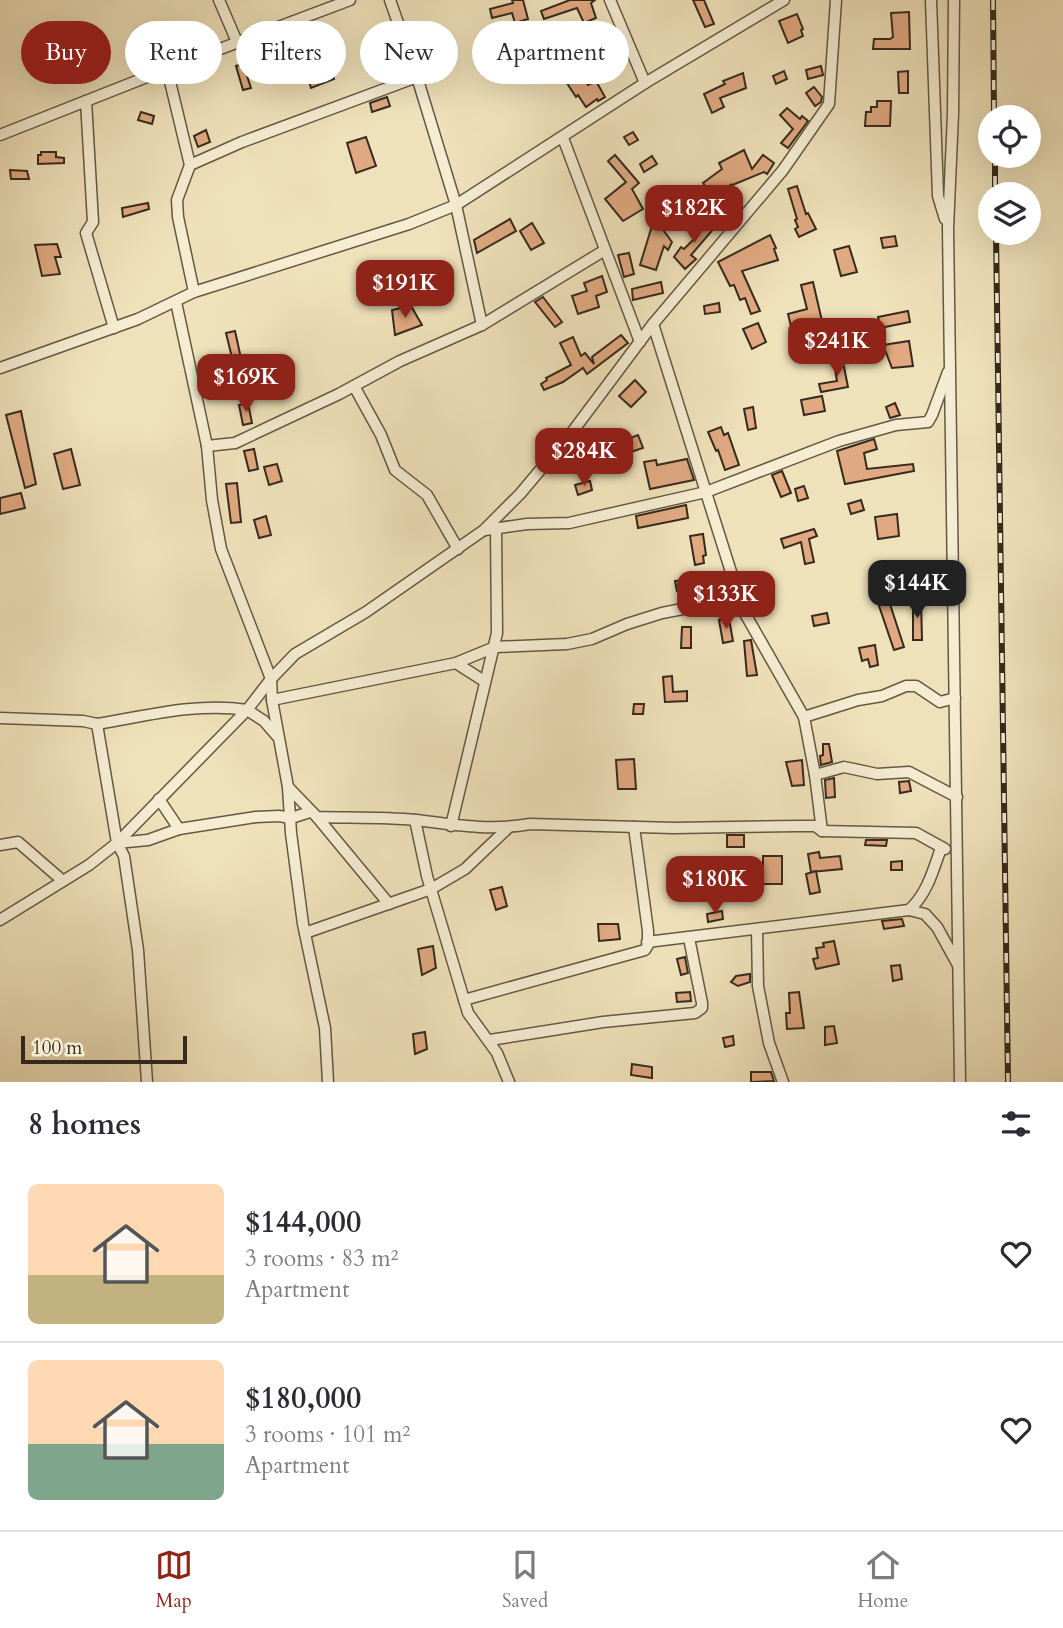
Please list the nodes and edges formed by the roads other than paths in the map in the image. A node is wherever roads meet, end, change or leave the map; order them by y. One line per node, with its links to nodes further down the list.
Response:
1 (219, 0): 11 (street)
2 (350, 0): 9 (street)
3 (390, 0): 10 (street)
4 (610, 0): 12 (street)
5 (784, 0): 12 (street)
6 (836, 0): 28 (street)
7 (930, 0): 20 (street)
8 (954, 0): 21 (street)
9 (295, 21)
10 (397, 21)
11 (236, 41)
12 (645, 83): 19 (street)
13 (129, 84): 17 (street)
14 (171, 84): 22 (street)
15 (398, 84): 22 (street)
16 (419, 84): 23 (street)
17 (86, 101): 18 (street); 30 (street)
18 (0, 135)
19 (563, 138): 23 (street); 25 (street)
20 (936, 143): 21 (street); 24 (street)
21 (951, 154): 24 (street)
22 (190, 165): 26 (street)
23 (456, 205): 26 (street); 29 (street)
24 (948, 228): 32 (street)
25 (605, 250): 29 (street); 31 (street)
26 (194, 292): 27 (street)
27 (176, 302): 30 (street); 35 (street)
28 (653, 324): 31 (street); 36 (street)
29 (482, 326): 34 (street)
30 (114, 328): 33 (street)
31 (640, 342): 37 (street)
32 (951, 366): 36 (street); 44 (street)
33 (0, 368)
34 (354, 386): 35 (street); 38 (street)
35 (207, 446): 42 (street)
36 (706, 492): 37 (street); 39 (street)
37 (490, 529): 38 (street); 40 (street)
38 (458, 549): 42 (street)
39 (739, 598): 40 (street); 47 (street)
40 (495, 648): 41 (street); 43 (street)
41 (456, 663): 43 (street); 45 (street)
42 (271, 679): 45 (street); 46 (street)
43 (484, 681): 58 (street)
44 (955, 698): 47 (street); 53 (street)
45 (272, 700): 50 (street)
46 (247, 710): 49 (street); 50 (street); 54 (street)
47 (804, 717): 51 (street)
48 (0, 718): 49 (street)
49 (97, 724): 63 (street)
50 (279, 738): 52 (street)
51 (815, 775): 53 (street); 62 (street)
52 (288, 787): 55 (street); 56 (street)
53 (957, 797): 66 (street)
54 (159, 799): 61 (street); 63 (street)
55 (314, 814): 56 (street); 57 (street); 69 (street)
56 (291, 818): 61 (street); 73 (street)
57 (415, 820): 58 (street); 68 (street)
58 (451, 826): 59 (street)
59 (509, 827): 60 (street); 68 (street)
60 (634, 827): 62 (street); 75 (street)
61 (179, 829): 63 (street)
62 (822, 831): 65 (street)
63 (117, 844): 67 (street); 79 (street)
64 (0, 845): 67 (street)
65 (941, 848): 66 (street); 70 (street)
66 (957, 851): 76 (street)
67 (63, 881): 71 (street)
68 (431, 889): 69 (street); 77 (street)
69 (389, 904): 73 (street)
70 (909, 910): 72 (street); 76 (street)
71 (0, 920)
72 (757, 930): 74 (street); 82 (street)
73 (305, 933): 80 (street)
74 (690, 938): 75 (street); 78 (street)
75 (647, 942): 77 (street)
76 (959, 967): 83 (street)
77 (464, 1000): 78 (street)
78 (489, 1040): 81 (street)
79 (147, 1082)
80 (328, 1082)
81 (509, 1082)
82 (783, 1082)
83 (960, 1082)

